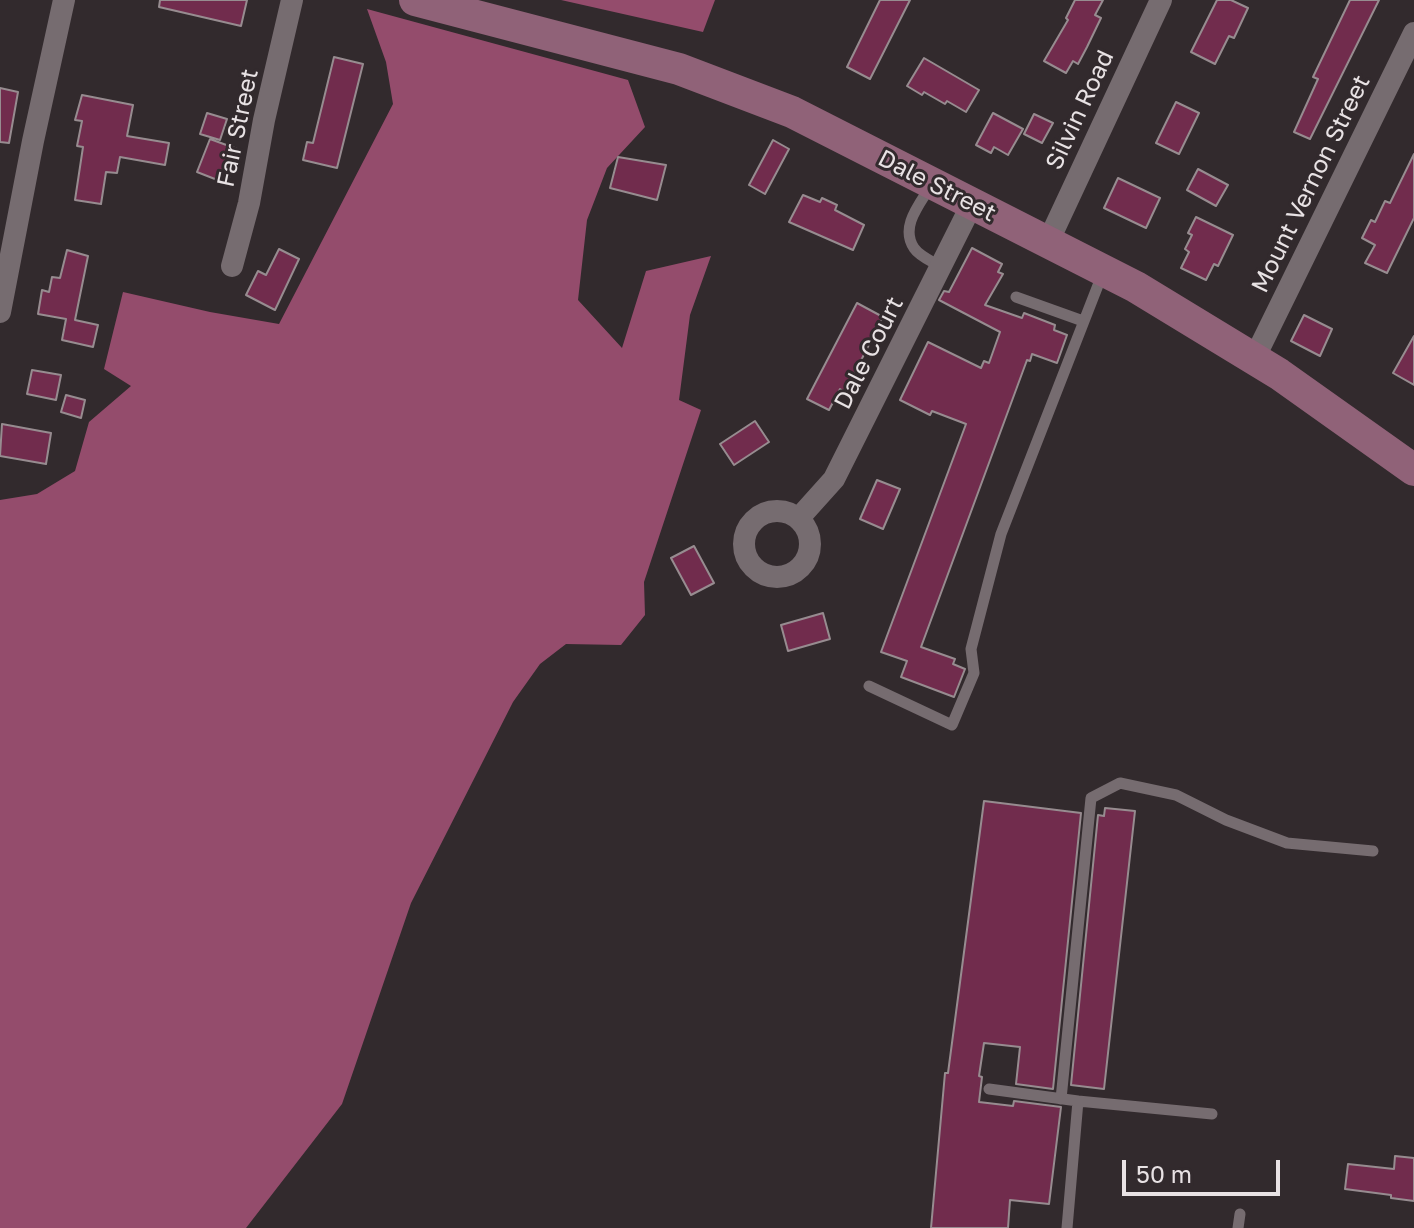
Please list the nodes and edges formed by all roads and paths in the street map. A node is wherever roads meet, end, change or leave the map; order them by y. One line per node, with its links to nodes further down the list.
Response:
1 (64, 0): 13 (street)
2 (292, 0): 9 (street, Fair Street)
3 (415, 0): 6 (street, Dale Street)
4 (1161, 0): 8 (street, Silvin Road)
5 (1414, 33): 15 (street, Mount Vernon Street)
6 (932, 183): 7 (street, Dale Street); 10 (lane)
7 (972, 204): 8 (street, Dale Street); 10 (street, Dale Court)
8 (1048, 242): 11 (street, Dale Street)
9 (232, 266)
10 (941, 267): 17 (street, Dale Court)
11 (1104, 271): 14 (lane); 15 (street, Dale Street)
12 (1016, 297): 14 (lane)
13 (0, 312)
14 (1083, 321): 18 (lane)
15 (1254, 359): 16 (street, Dale Street)
16 (1414, 470)
17 (799, 518)
18 (869, 686)
19 (1373, 851): 21 (lane)
20 (989, 1089): 21 (lane)
21 (1061, 1099): 22 (lane)
22 (1078, 1101): 23 (lane); 25 (lane)
23 (1212, 1114)
24 (1240, 1214): 26 (lane)
25 (1067, 1228)
26 (1238, 1228)

